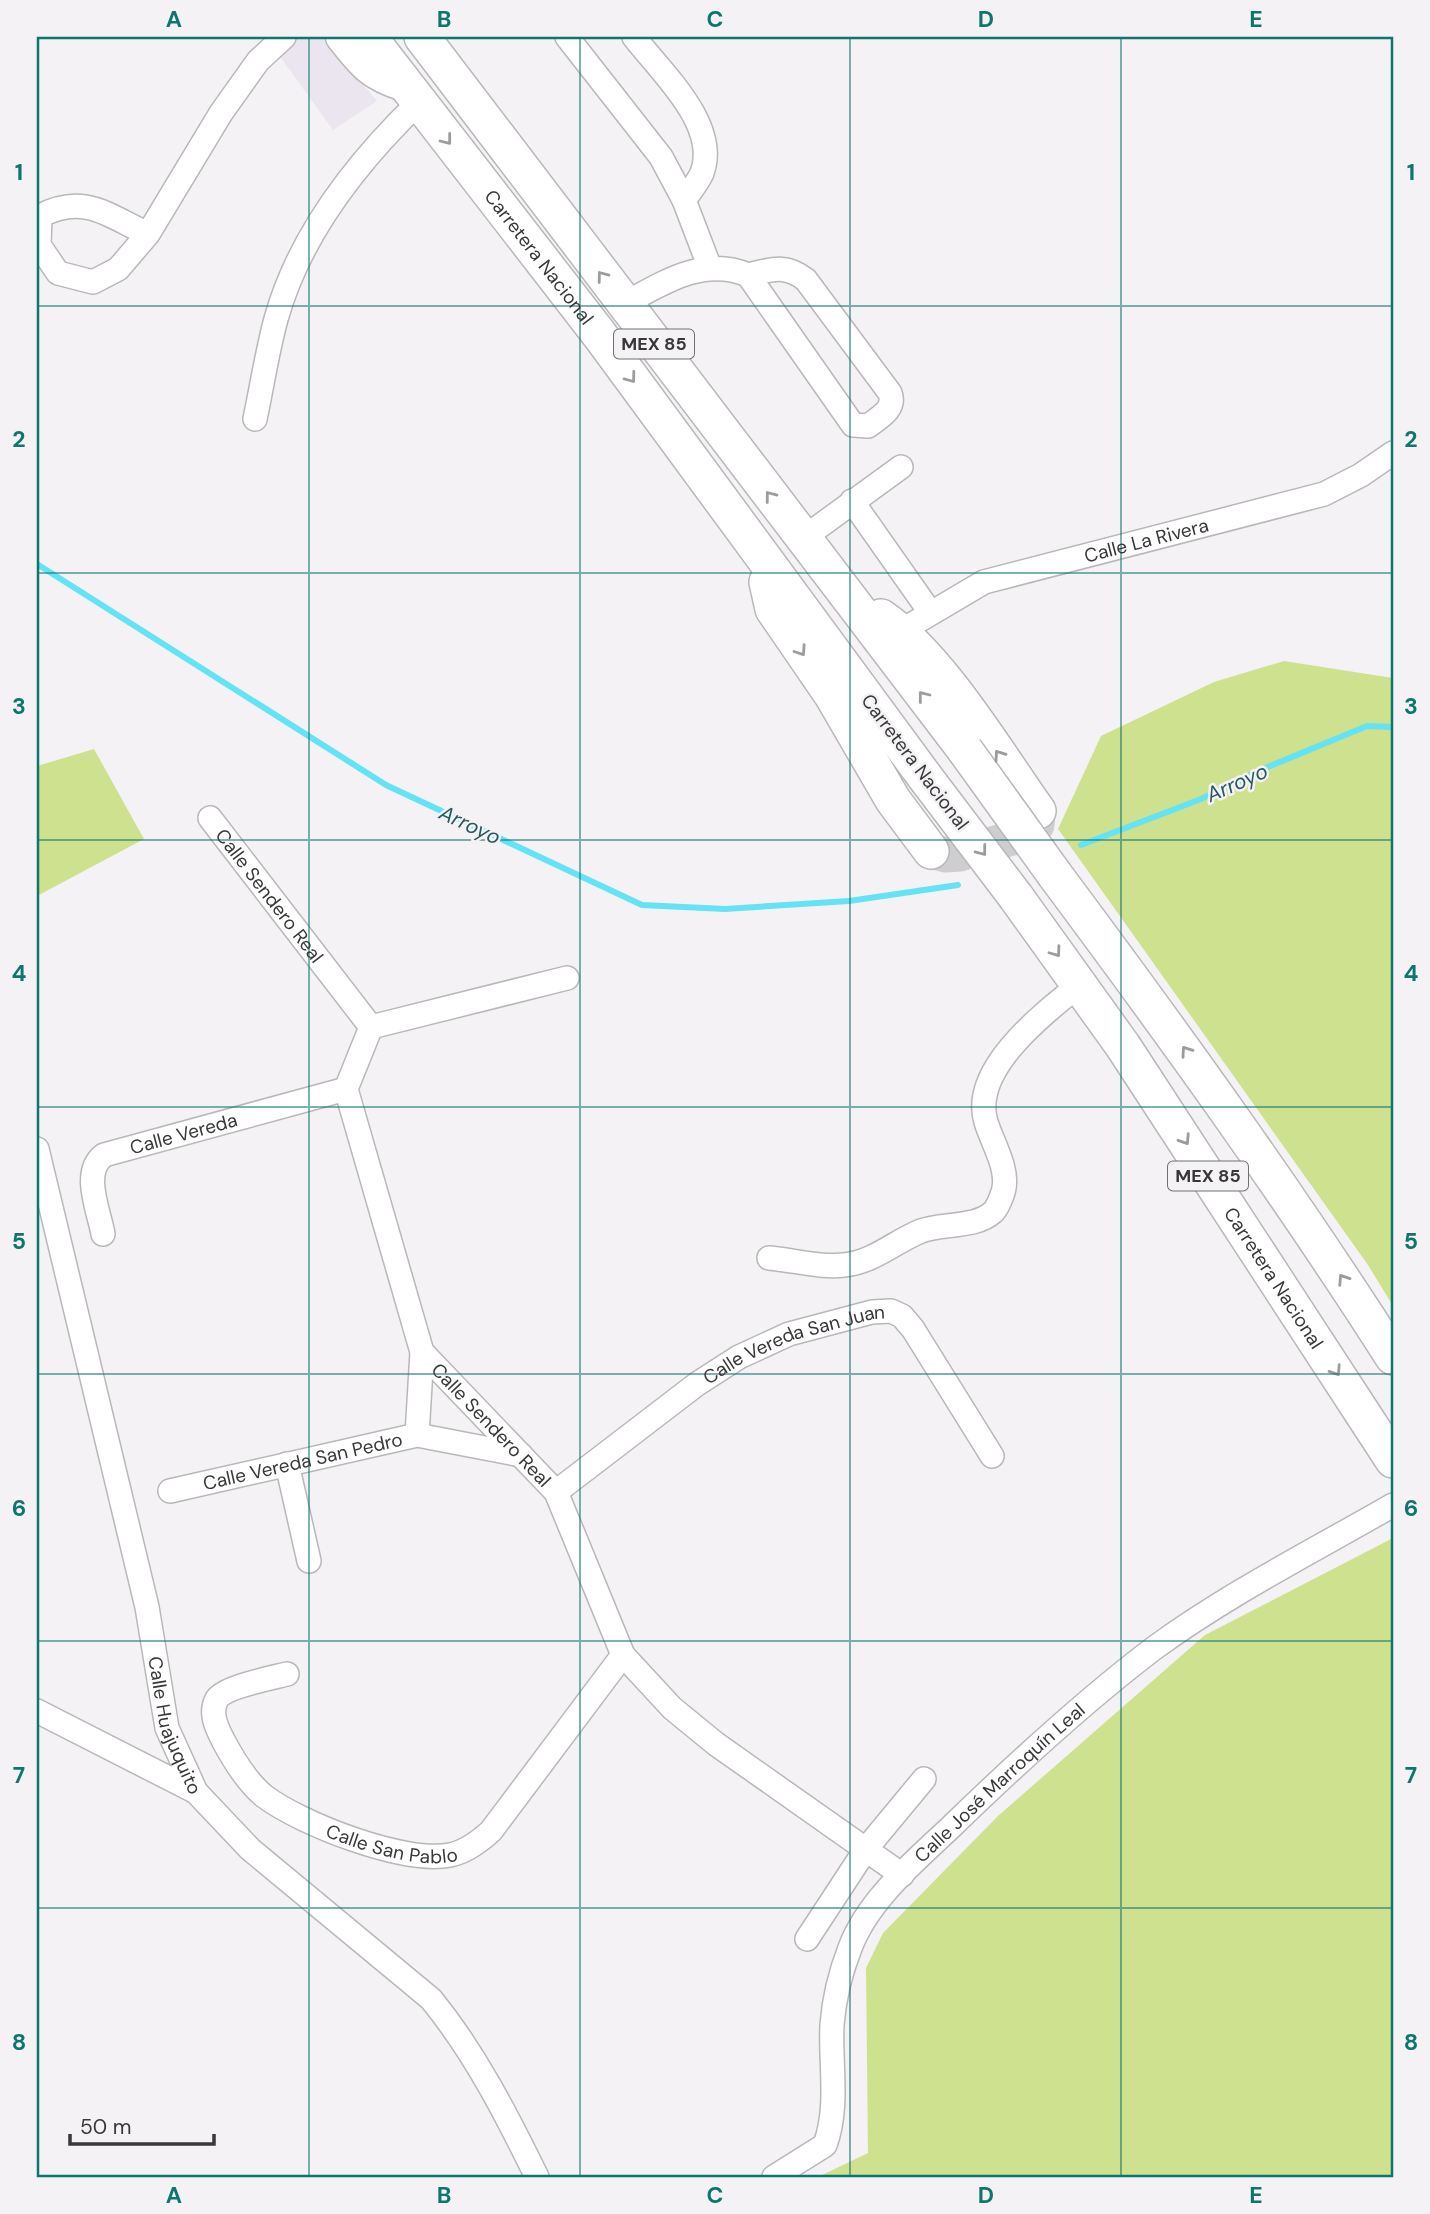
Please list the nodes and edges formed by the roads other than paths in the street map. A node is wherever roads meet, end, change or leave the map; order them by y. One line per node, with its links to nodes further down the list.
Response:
1 (284, 37): 11 (street)
2 (341, 37): 8 (main road, Carretera Nacional / MEX 85)
3 (369, 37): 8 (highway, Carretera Nacional / MEX 85)
4 (422, 37): 9 (highway, Carretera Nacional / MEX 85)
5 (444, 37): 9 (main road, Carretera Nacional / MEX 85)
6 (567, 37): 10 (street)
7 (634, 37): 10 (street)
8 (412, 95): 15 (street); 20 (highway, Carretera Nacional / MEX 85, one-way to 20)
9 (467, 98): 14 (highway, Carretera Nacional / MEX 85, one-way to 9)
10 (684, 200): 12 (street)
11 (148, 234): 11 (street)
12 (710, 268): 13 (street); 14 (street)
13 (748, 275): 13 (street)
14 (624, 304): 19 (highway, Carretera Nacional / MEX 85, one-way to 14)
15 (255, 419)
16 (1393, 453): 22 (street, Calle La Rivera)
17 (901, 467): 18 (street)
18 (852, 501): 19 (street); 22 (street)
19 (802, 539): 21 (highway, Carretera Nacional / MEX 85)
20 (765, 557): 26 (highway, MEX 85, one-way to 26); 28 (highway, Carretera Nacional / MEX 85, one-way to 28, bridge)
21 (841, 590): 23 (highway, MEX 85); 35 (highway, Carretera Nacional / MEX 85, one-way to 21, bridge)
22 (930, 612): 23 (street, Calle La Rivera)
23 (901, 631): 24 (highway, MEX 85, one-way to 23)
24 (1038, 811)
25 (209, 818): 29 (street, Calle Sendero Real)
26 (931, 851)
27 (567, 978): 29 (street)
28 (1079, 985): 33 (street); 39 (highway, Carretera Nacional / MEX 85, one-way to 39)
29 (371, 1027): 30 (street)
30 (346, 1089): 32 (street, Calle Vereda); 34 (street, Calle Sendero Real)
31 (37, 1149): 49 (street, Calle Huajuquito)
32 (103, 1234)
33 (769, 1258)
34 (422, 1352): 36 (street); 37 (street, Calle Sendero Real)
35 (1393, 1357)
36 (417, 1435): 37 (street, Calle Vereda San Pedro); 40 (street, Calle Vereda San Pedro)
37 (521, 1454): 42 (street, Calle Sendero Real)
38 (992, 1456): 42 (street, Calle Vereda San Juan)
39 (1393, 1460)
40 (287, 1464): 41 (street, Calle Vereda San Pedro); 44 (street)
41 (170, 1491)
42 (556, 1492): 45 (street, Calle Sendero Real)
43 (1393, 1505): 51 (street, Calle José Marroquín Leal)
44 (309, 1561)
45 (623, 1655): 46 (street, Calle San Pablo); 50 (street, Calle Sendero Real)
46 (287, 1674)
47 (37, 1711): 49 (street)
48 (924, 1779): 50 (street)
49 (196, 1792): 53 (street, Calle Huajuquito)
50 (866, 1849): 51 (street, Calle Sendero Real); 52 (street)
51 (902, 1875): 54 (street, Calle José Marroquín Leal)
52 (807, 1939)
53 (537, 2177)
54 (774, 2177)

